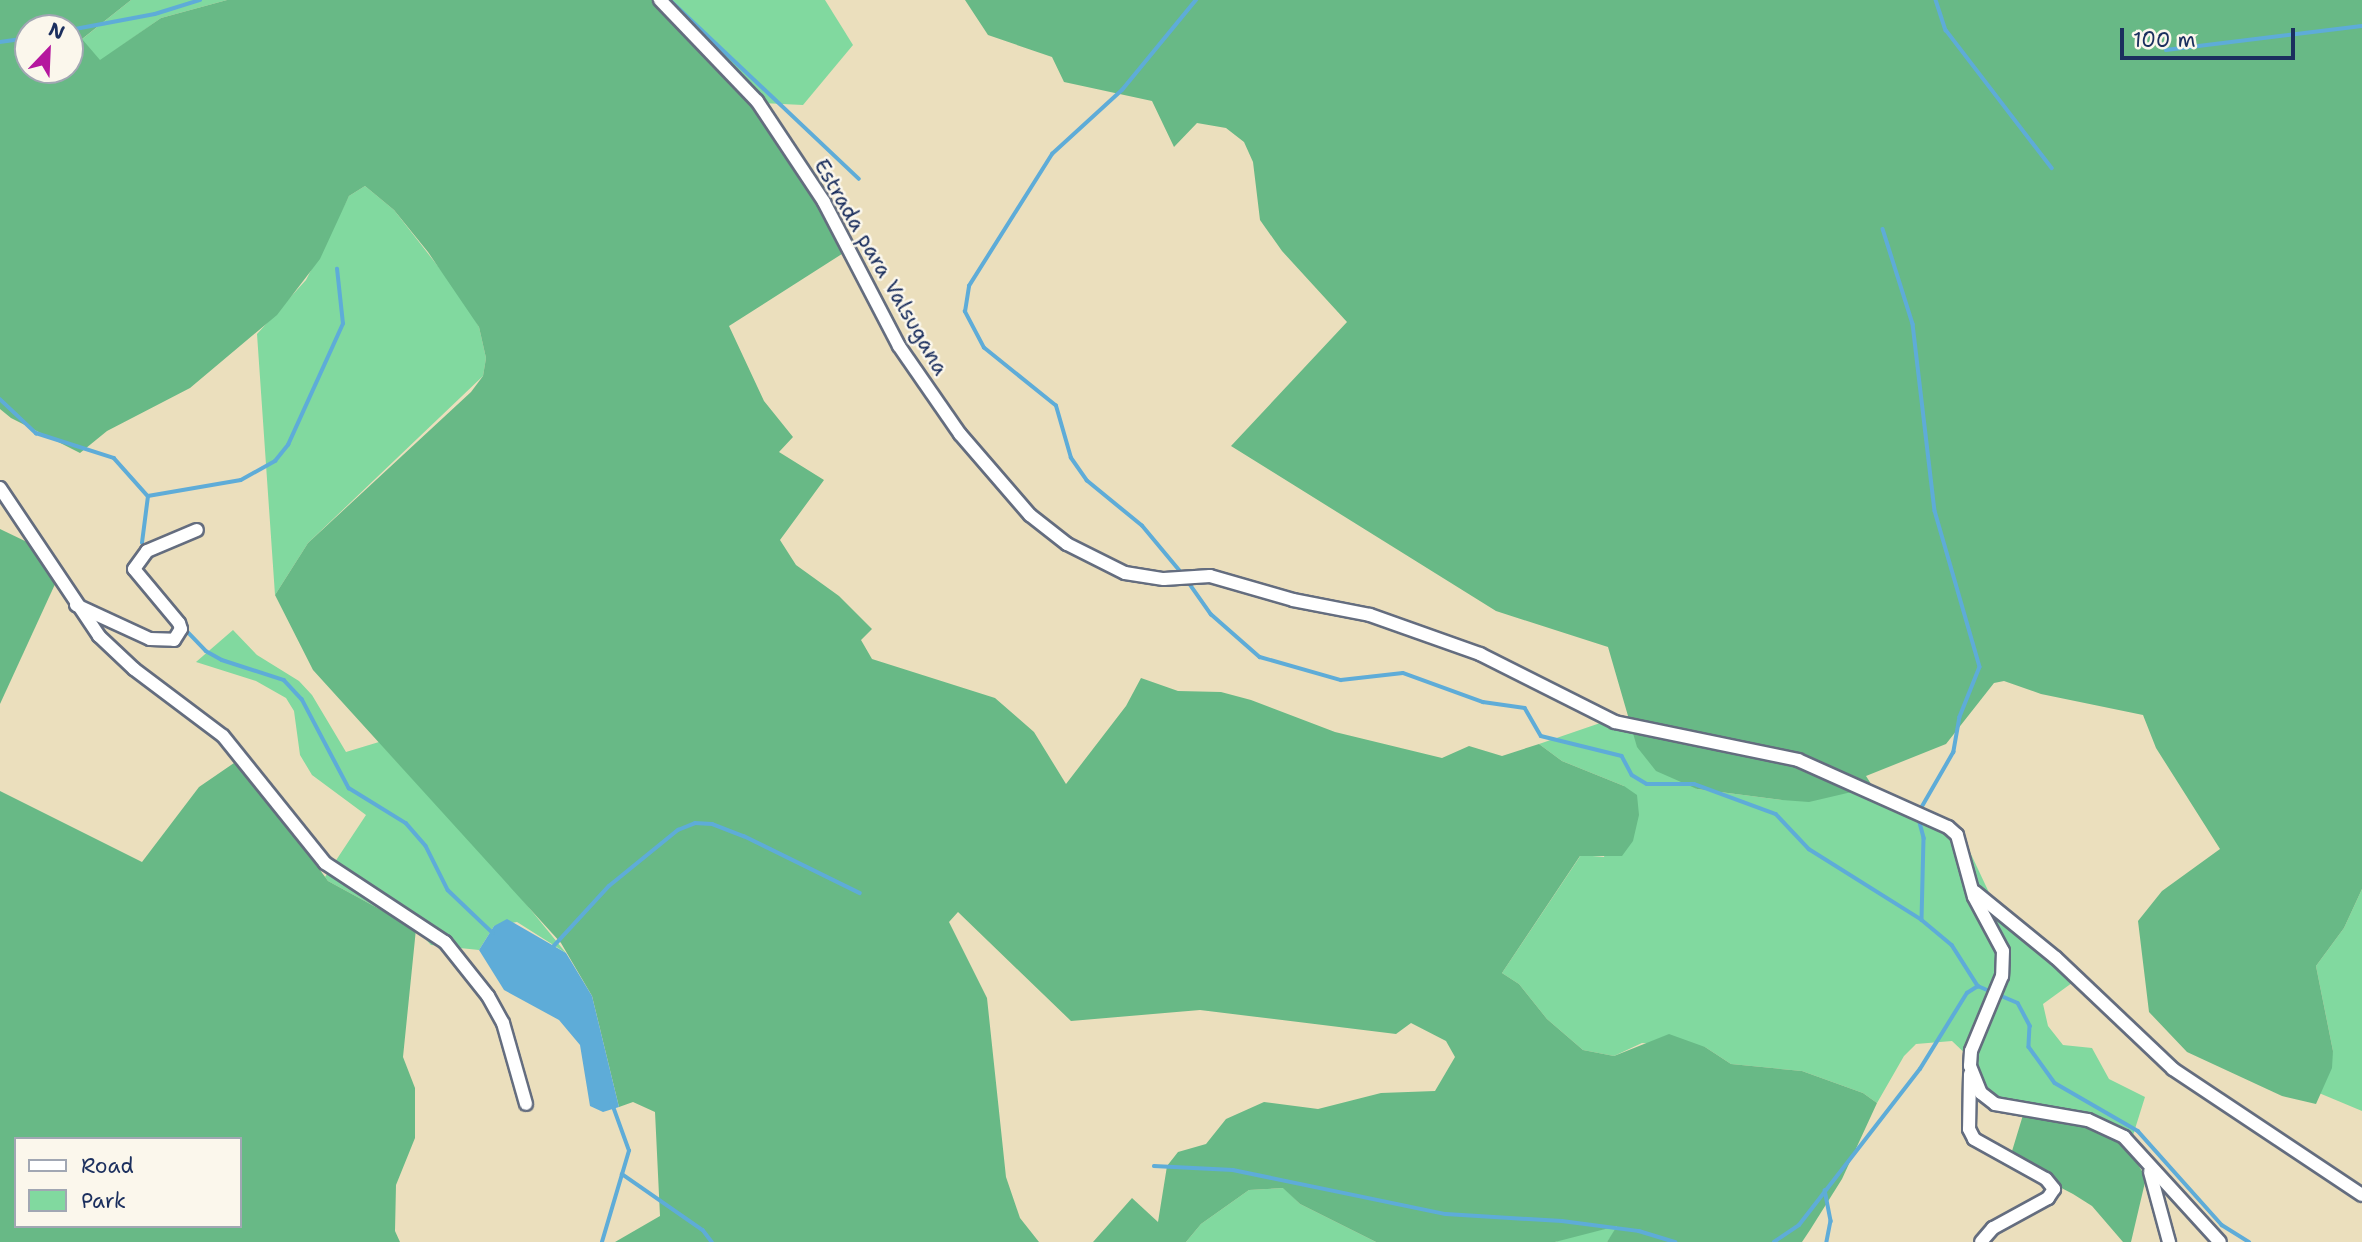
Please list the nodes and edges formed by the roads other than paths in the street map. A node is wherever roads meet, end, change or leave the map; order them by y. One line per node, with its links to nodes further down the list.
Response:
1 (660, 0): 5 (street, Estrada para Valsugana)
2 (0, 488): 4 (street)
3 (197, 530): 4 (street)
4 (75, 605): 7 (street)
5 (1970, 887): 6 (street, Estrada para Valsugana); 9 (street)
6 (1970, 1066): 8 (street); 10 (street, Estrada para Valsugana)
7 (526, 1104)
8 (2148, 1168): 11 (street); 12 (street)
9 (2362, 1195)
10 (1981, 1242)
11 (2169, 1242)
12 (2220, 1242)

